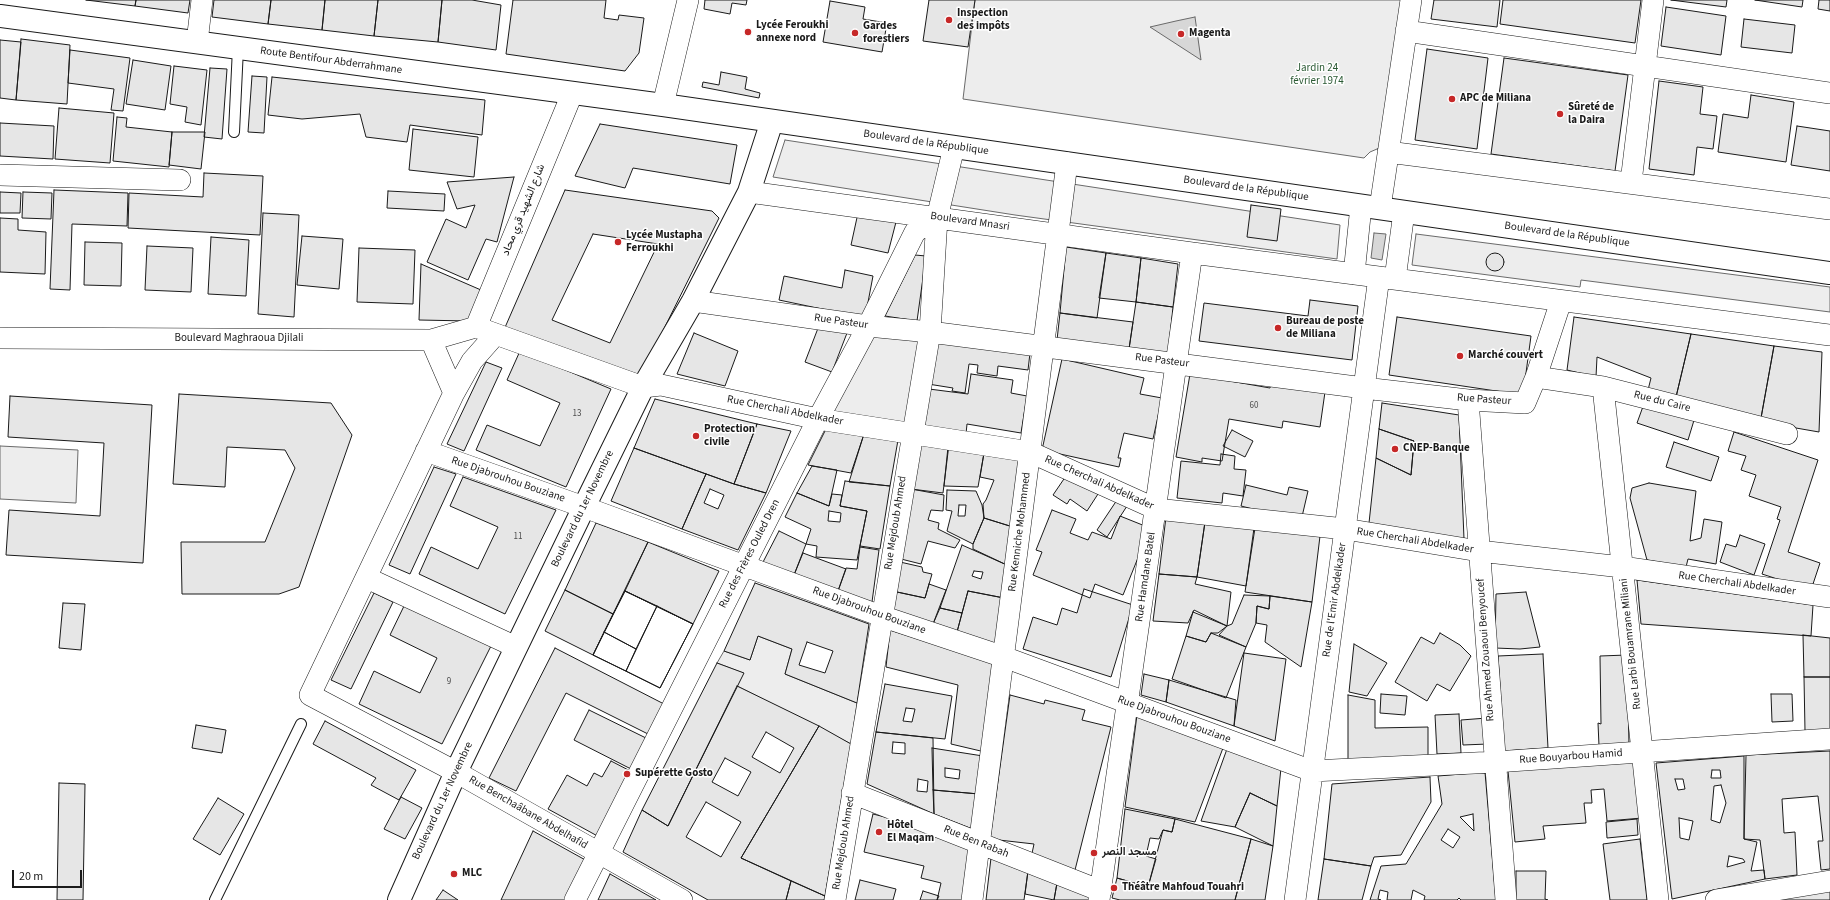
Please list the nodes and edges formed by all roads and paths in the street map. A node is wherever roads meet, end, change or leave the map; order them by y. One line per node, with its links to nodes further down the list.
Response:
1 (202, 0): 7 (street)
2 (688, 0): 12 (street)
3 (1411, 0): 6 (street)
4 (1653, 0): 9 (street)
5 (0, 16): 7 (main road, Route Bentifour Abderrahmane)
6 (1406, 31): 9 (street); 16 (street)
7 (197, 42): 8 (main road, Route Bentifour Abderrahmane)
8 (238, 48): 11 (main road, Route Bentifour Abderrahmane); 14 (lane)
9 (1644, 64): 10 (street); 20 (street)
10 (1830, 92)
11 (572, 94): 12 (main road, Route Bentifour Abderrahmane); 34 (street, شارع الشهيد قري محاد)
12 (663, 105): 13 (main road, Boulevard de la République)
13 (772, 120): 15 (main road, Boulevard de la République); 21 (main road, Boulevard du 1er Novembre)
14 (234, 132)
15 (954, 147): 17 (main road, Boulevard de la République); 25 (street, Rue Mejdoub Ahmed)
16 (1388, 152): 20 (street); 22 (street)
17 (1067, 163): 22 (main road, Boulevard de la République); 26 (street, Rue Kenniche Mohammed)
18 (0, 175): 19 (street)
19 (180, 180)
20 (1631, 182): 23 (street)
21 (749, 192): 25 (street, Boulevard Mnasri); 31 (main road, Boulevard du 1er Novembre)
22 (1371, 207): 24 (main road, Boulevard de la République); 29 (street)
23 (1830, 209)
24 (1404, 212): 28 (main road, Boulevard de la République); 30 (street, Rue de l'Emir Abdelkader)
25 (937, 218): 26 (street, Boulevard Mnasri); 33 (street, Rue des Frères Ouled Dren); 35 (street, Rue Mejdoub Ahmed)
26 (1058, 234): 27 (street, Boulevard Mnasri); 40 (street, Rue Kenniche Mohammed)
27 (1192, 253): 29 (street, Boulevard Mnasri); 41 (street, Rue Hamdane Batel)
28 (1830, 273)
29 (1354, 274): 30 (street, Boulevard Mnasri)
30 (1387, 278): 32 (street, Boulevard Mnasri); 45 (street, Rue de l'Emir Abdelkader)
31 (693, 301): 33 (street, Rue Pasteur); 44 (main road, Boulevard du 1er Novembre)
32 (1561, 301): 37 (street, Boulevard Mnasri); 42 (street, Rue Pasteur)
33 (868, 326): 35 (street, Rue Pasteur); 48 (street, Rue des Frères Ouled Dren)
34 (476, 327): 36 (street); 39 (street, Boulevard Maghraoua Djilali)
35 (930, 332): 40 (street, Rue Pasteur); 49 (street, Rue Mejdoub Ahmed)
36 (495, 335): 44 (street); 46 (street)
37 (1830, 335)
38 (0, 338): 39 (street, Boulevard Maghraoua Djilali)
39 (431, 340): 46 (street)
40 (1044, 346): 41 (street, Rue Pasteur); 52 (street, Rue Kenniche Mohammed)
41 (1176, 363): 45 (street, Rue Pasteur); 54 (street, Rue Hamdane Batel)
42 (1536, 377): 43 (street, Rue du Caire); 47 (street, Rue Pasteur)
43 (1603, 387): 50 (street, Rue du Caire); 58 (street, Rue Larbi Bouamrane Miliani)
44 (643, 388): 48 (street, Rue Cherchali Abdelkader); 53 (main road, Boulevard du 1er Novembre)
45 (1364, 388): 47 (street, Rue Pasteur); 55 (street, Rue de l'Emir Abdelkader)
46 (454, 393): 51 (street)
47 (1468, 400): 56 (street, Rue Ahmed Zouaoui Benyoucef)
48 (818, 419): 49 (street, Rue Cherchali Abdelkader); 57 (street, Rue des Frères Ouled Dren)
49 (912, 432): 52 (street, Rue Cherchali Abdelkader); 61 (street, Rue Mejdoub Ahmed)
50 (1787, 434)
51 (426, 451): 53 (street, Rue Djabrouhou Bouziane); 59 (street)
52 (1030, 452): 54 (street, Rue Cherchali Abdelkader); 63 (street, Rue Kenniche Mohammed)
53 (584, 507): 57 (street, Rue Djabrouhou Bouziane); 62 (main road, Boulevard du 1er Novembre)
54 (1156, 508): 55 (street, Rue Cherchali Abdelkader); 64 (street, Rue Hamdane Batel)
55 (1345, 529): 56 (street, Rue Cherchali Abdelkader); 69 (street, Rue de l'Emir Abdelkader)
56 (1479, 551): 58 (street, Rue Cherchali Abdelkader); 68 (street, Rue Ahmed Zouaoui Benyoucef)
57 (743, 566): 61 (street, Rue Djabrouhou Bouziane); 73 (street, Rue des Frères Ouled Dren)
58 (1622, 567): 60 (street, Rue Cherchali Abdelkader); 67 (street, Rue Larbi Bouamrane Miliani)
59 (367, 578): 62 (street); 70 (street, Rue Benchaâbane Abdelhafid)
60 (1830, 597)
61 (881, 616): 63 (street, Rue Djabrouhou Bouziane); 71 (street, Rue Mejdoub Ahmed)
62 (516, 647): 70 (main road, Boulevard du 1er Novembre)
63 (1004, 657): 64 (street, Rue Djabrouhou Bouziane); 72 (street, Rue Kenniche Mohammed)
64 (1128, 702): 69 (street, Rue Djabrouhou Bouziane); 75 (street, Rue Hamdane Batel)
65 (301, 724): 76 (lane)
66 (1830, 739): 67 (street, Rue Bouyarbou Hamid)
67 (1642, 752): 68 (street, Rue Bouyarbou Hamid); 84 (street, Rue Larbi Bouamrane Miliani)
68 (1494, 762): 69 (street, Rue Bouyarbou Hamid); 83 (street, Rue Ahmed Zouaoui Benyoucef)
69 (1312, 771): 82 (street, Rue de l'Emir Abdelkader)
70 (456, 772): 73 (street, Rue Benchaâbane Abdelhafid); 77 (main road, Boulevard du 1er Novembre)
71 (852, 793): 72 (street, Rue Ben Rabah); 80 (street, Rue Mejdoub Ahmed)
72 (980, 844): 75 (street, Rue Ben Rabah); 81 (street, Rue Kenniche Mohammed)
73 (599, 854): 78 (street, Rue des Frères Ouled Dren); 79 (street, Rue Benchaâbane Abdelhafid)
74 (1830, 881): 85 (street)
75 (1100, 895)
76 (215, 900)
77 (398, 900)
78 (575, 900)
79 (682, 900)
80 (835, 900)
81 (972, 900)
82 (1295, 900)
83 (1506, 900)
84 (1658, 900)
85 (1716, 900)

